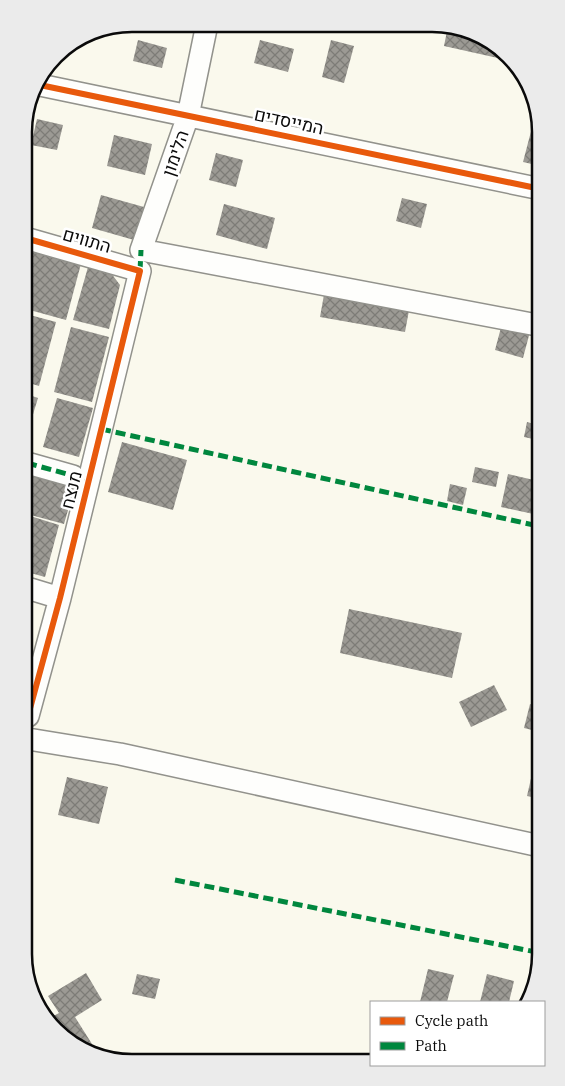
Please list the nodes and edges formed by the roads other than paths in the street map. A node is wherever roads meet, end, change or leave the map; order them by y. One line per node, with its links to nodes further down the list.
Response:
1 (205, 32): 3 (street, הלימון)
2 (44, 86): 3 (street, המייסדים)
3 (188, 116): 4 (street, המייסדים); 6 (street, הלימון)
4 (532, 187)
5 (32, 239): 6 (street, התווים)
6 (140, 260): 7 (street, התווים); 11 (street, מנצח)
7 (532, 324)
8 (32, 465): 9 (street)
9 (73, 476)
10 (32, 590): 11 (street)
11 (60, 598): 12 (street, מנצח)
12 (32, 701)
13 (32, 740): 14 (street)
14 (532, 844)

